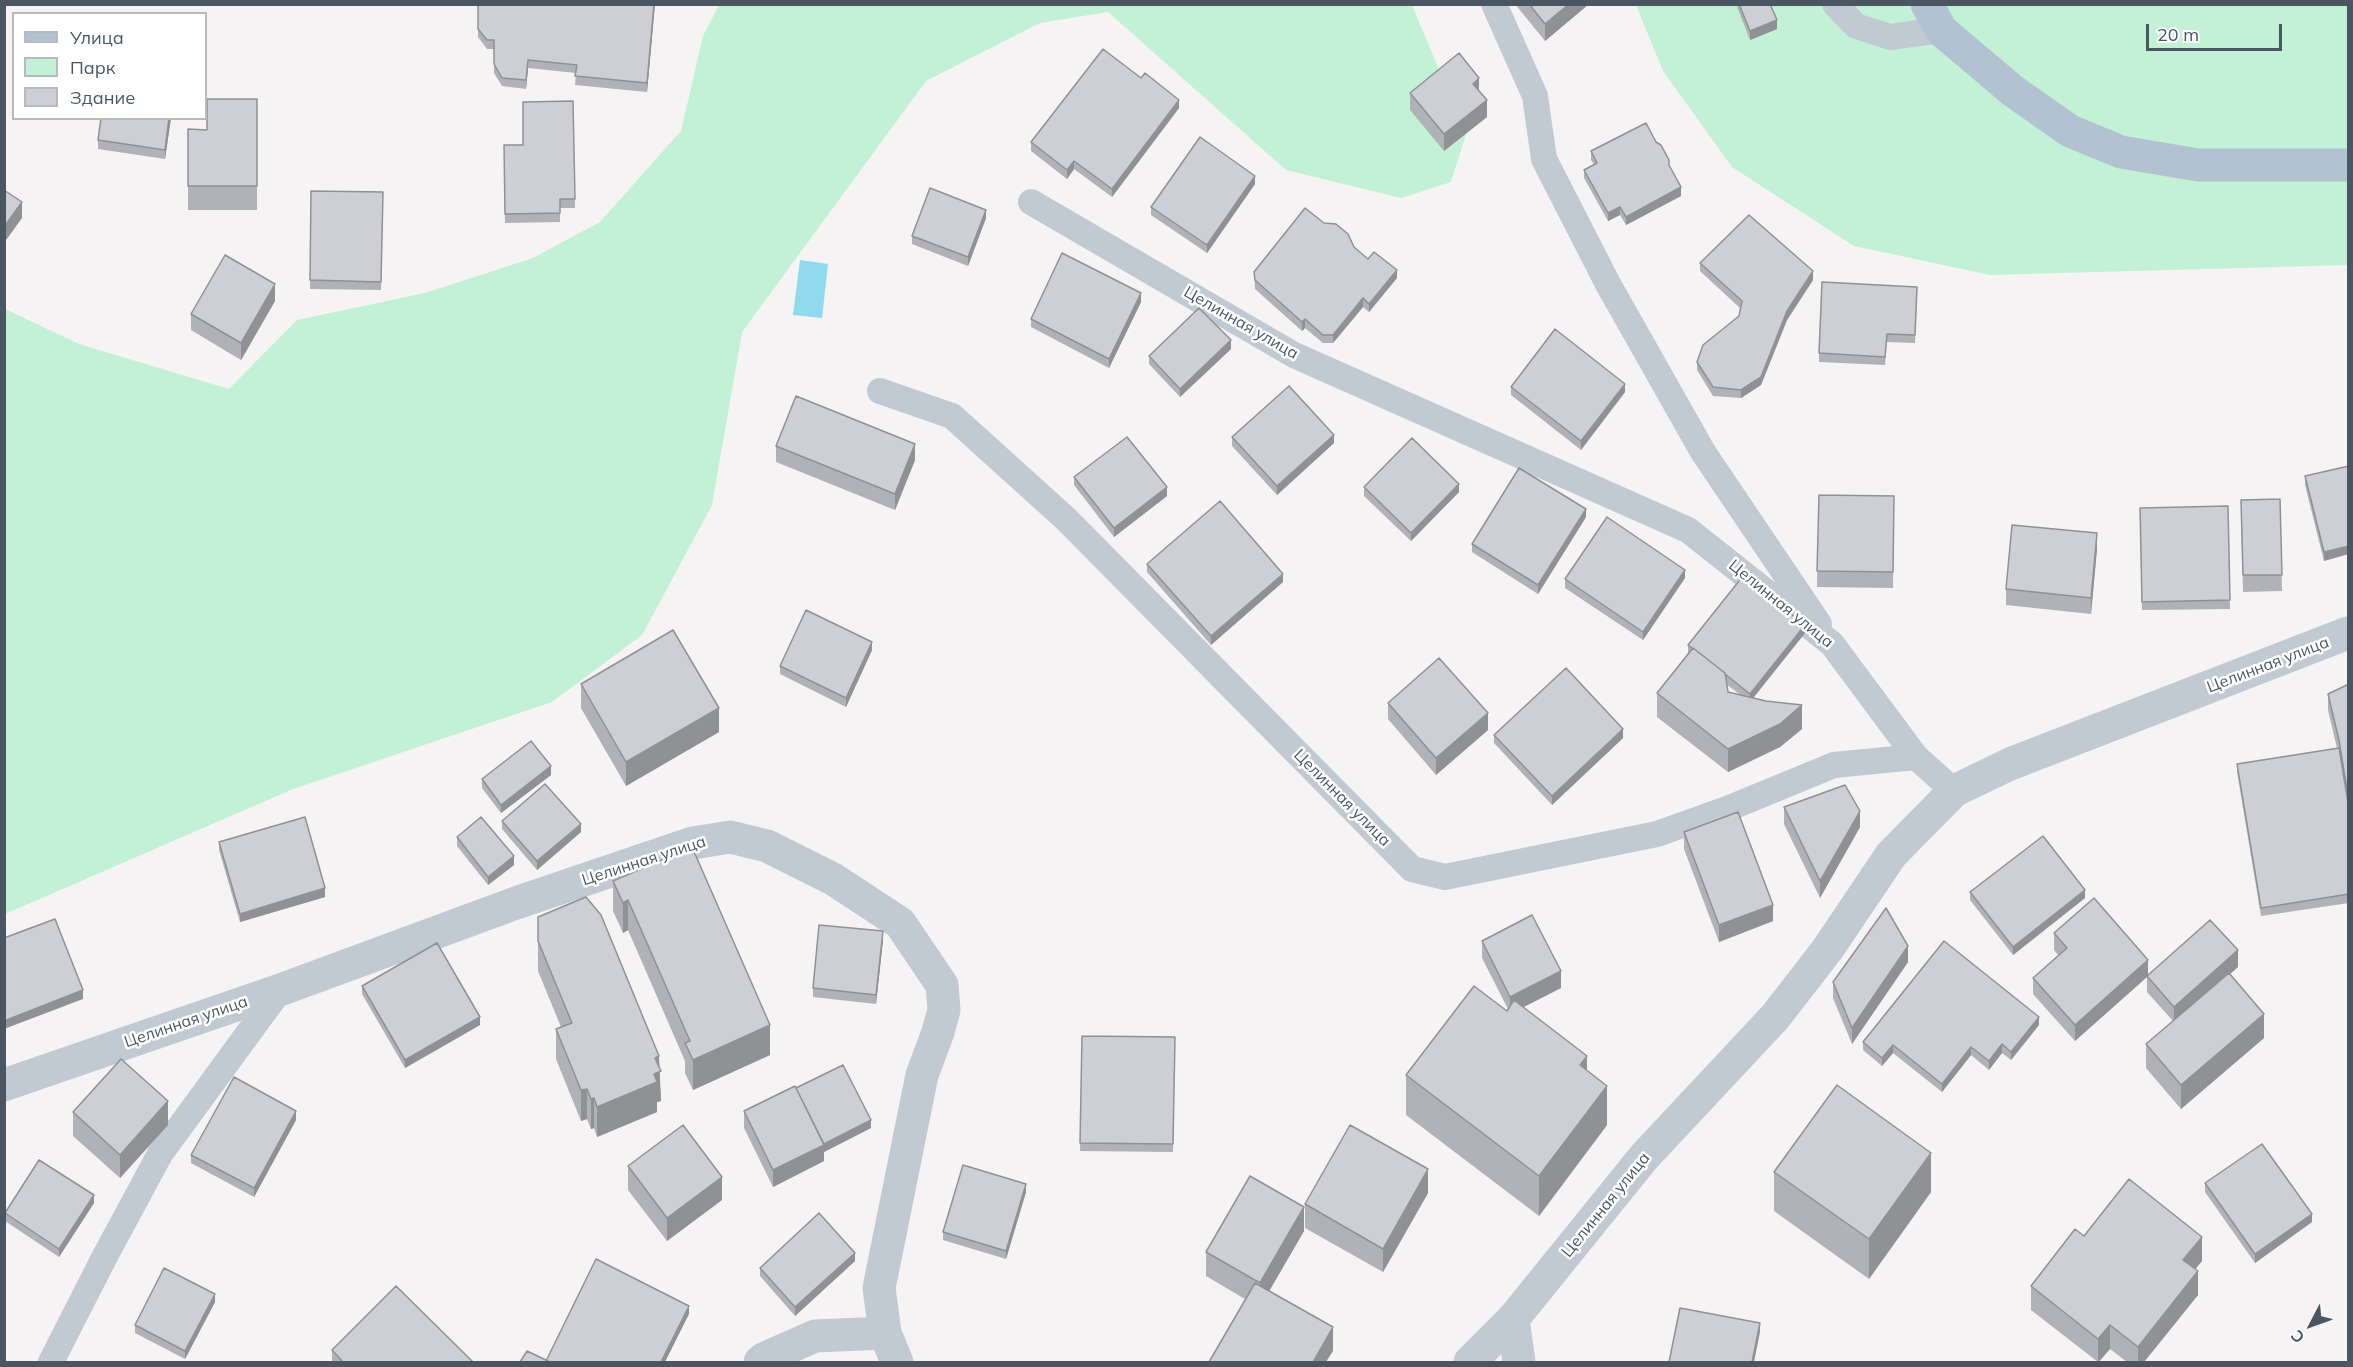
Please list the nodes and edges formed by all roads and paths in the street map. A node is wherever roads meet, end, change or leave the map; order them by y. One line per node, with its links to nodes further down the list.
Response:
1 (1494, 4): 8 (lane)
2 (1835, 4): 3 (lane)
3 (1934, 17): 4 (main road)
4 (2349, 165)
5 (1031, 202): 8 (lane, Целинная улица)
6 (880, 391): 9 (lane, Целинная улица)
7 (2349, 633): 10 (street, Целинная улица)
8 (1832, 644): 9 (lane, Целинная улица)
9 (1916, 757): 10 (lane, Целинная улица)
10 (1954, 791): 13 (street, Целинная улица)
11 (280, 990): 12 (street, Целинная улица); 14 (street, Целинная улица); 15 (lane)
12 (4, 1085)
13 (1513, 1319): 17 (street, Целинная улица); 18 (street)
14 (891, 1348): 16 (street, Целинная улица)
15 (51, 1362)
16 (760, 1362)
17 (1470, 1362)
18 (1519, 1362)

